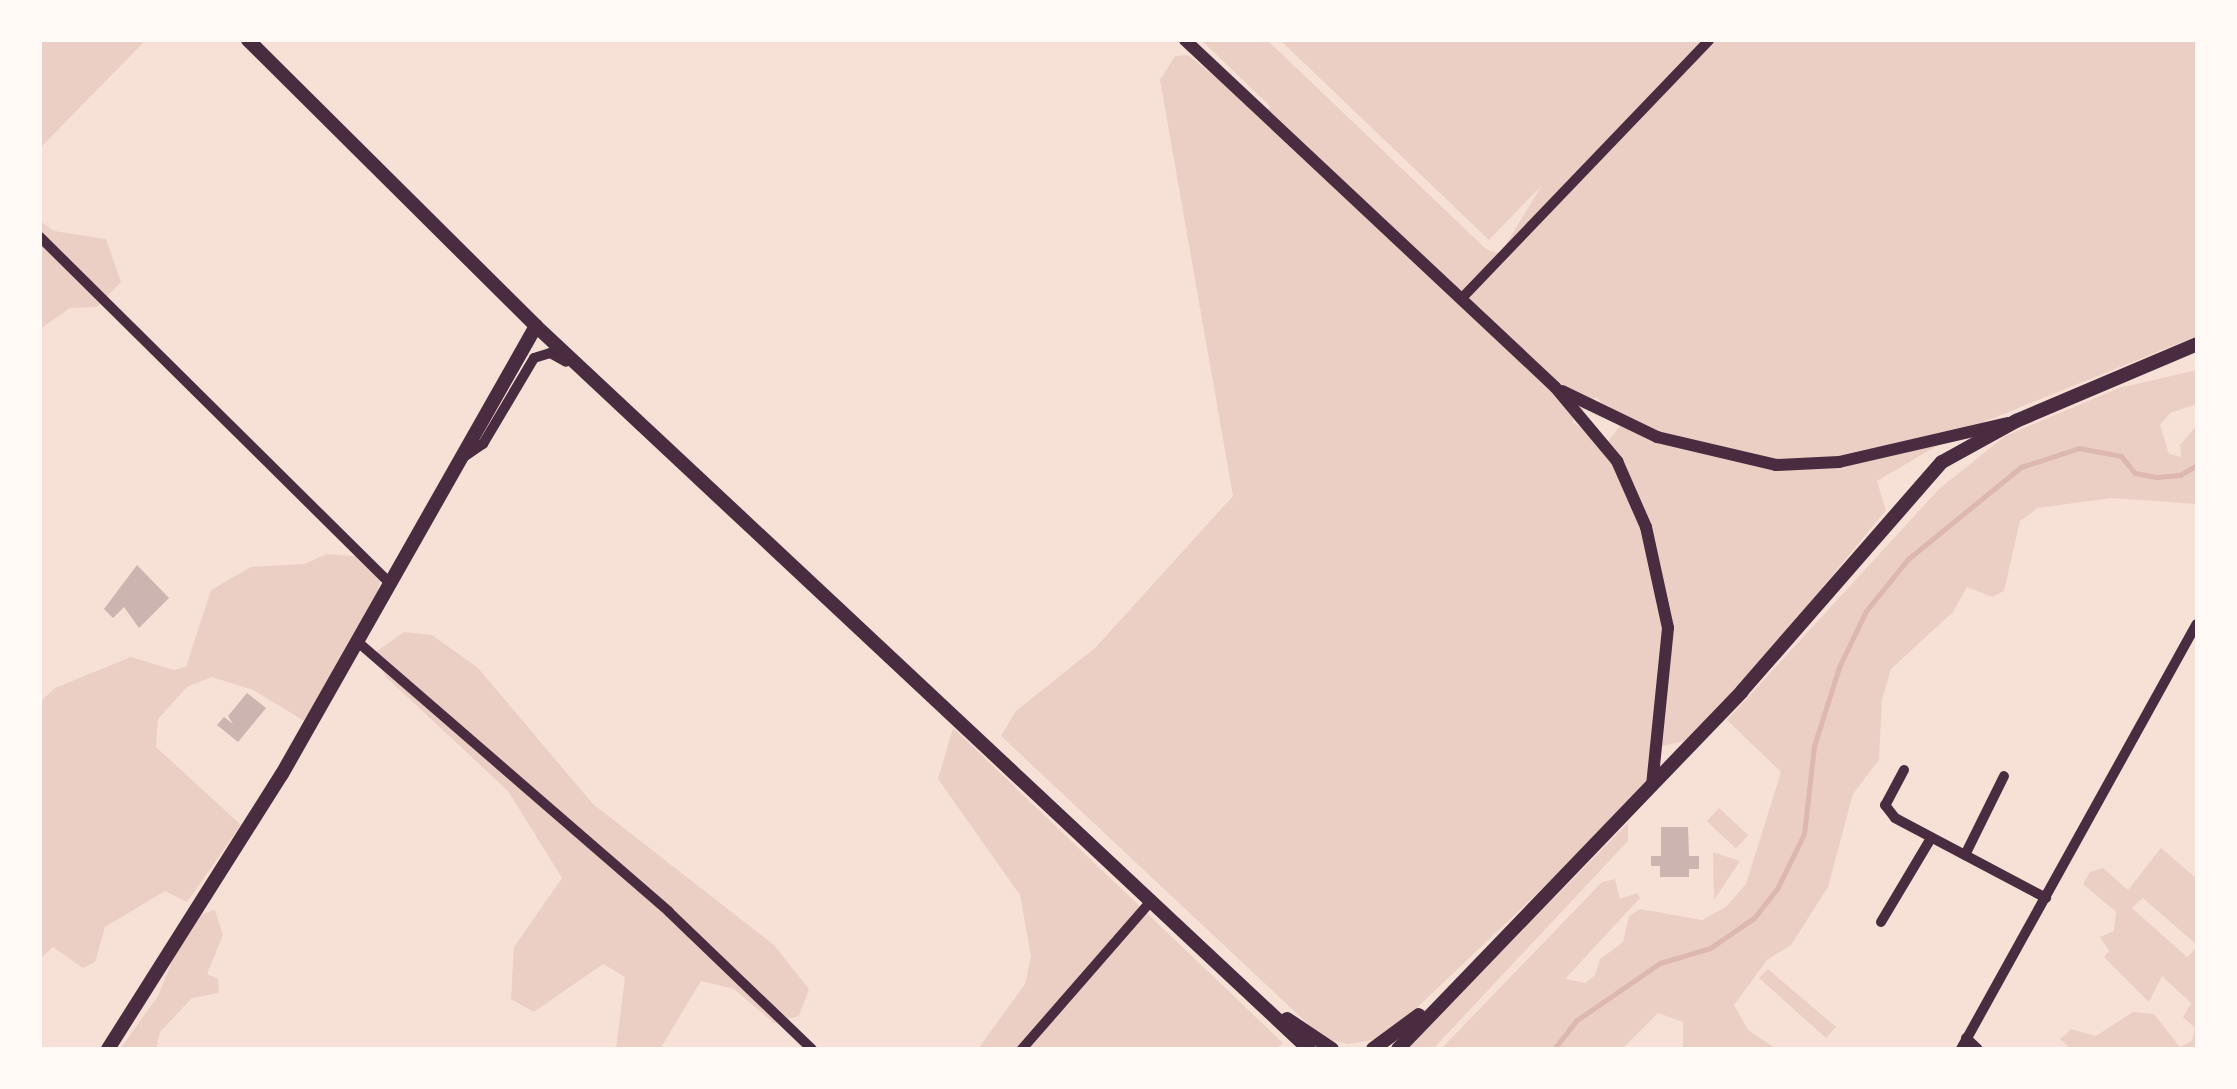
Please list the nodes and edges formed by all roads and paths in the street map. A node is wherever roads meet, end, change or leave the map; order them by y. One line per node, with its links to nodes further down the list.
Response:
1 (248, 40): 6 (main road)
2 (1185, 40): 5 (street)
3 (1708, 40): 5 (street)
4 (40, 237): 12 (street)
5 (1462, 298): 8 (street)
6 (536, 326): 9 (main road); 11 (main road)
7 (2197, 344): 10 (main road)
8 (1555, 388): 10 (street); 17 (street)
9 (625, 409): 11 (street); 21 (main road)
10 (2016, 421): 17 (main road)
11 (459, 460): 12 (main road)
12 (389, 582): 14 (main road)
13 (2197, 624): 20 (street)
14 (359, 643): 26 (main road); 27 (street)
15 (1904, 770): 18 (street)
16 (2004, 776): 19 (street)
17 (1652, 786): 23 (main road)
18 (1931, 838): 19 (street); 22 (street)
19 (1965, 855): 20 (street)
20 (2046, 898): 25 (street)
21 (1152, 900): 24 (main road); 28 (street)
22 (1881, 922)
23 (1498, 946): 31 (main road); 32 (main road)
24 (1253, 996): 29 (main road); 30 (main road)
25 (1964, 1044): 33 (street)
26 (108, 1049)
27 (812, 1049)
28 (1022, 1049)
29 (1309, 1049)
30 (1332, 1049)
31 (1374, 1049)
32 (1398, 1049)
33 (1978, 1049)

